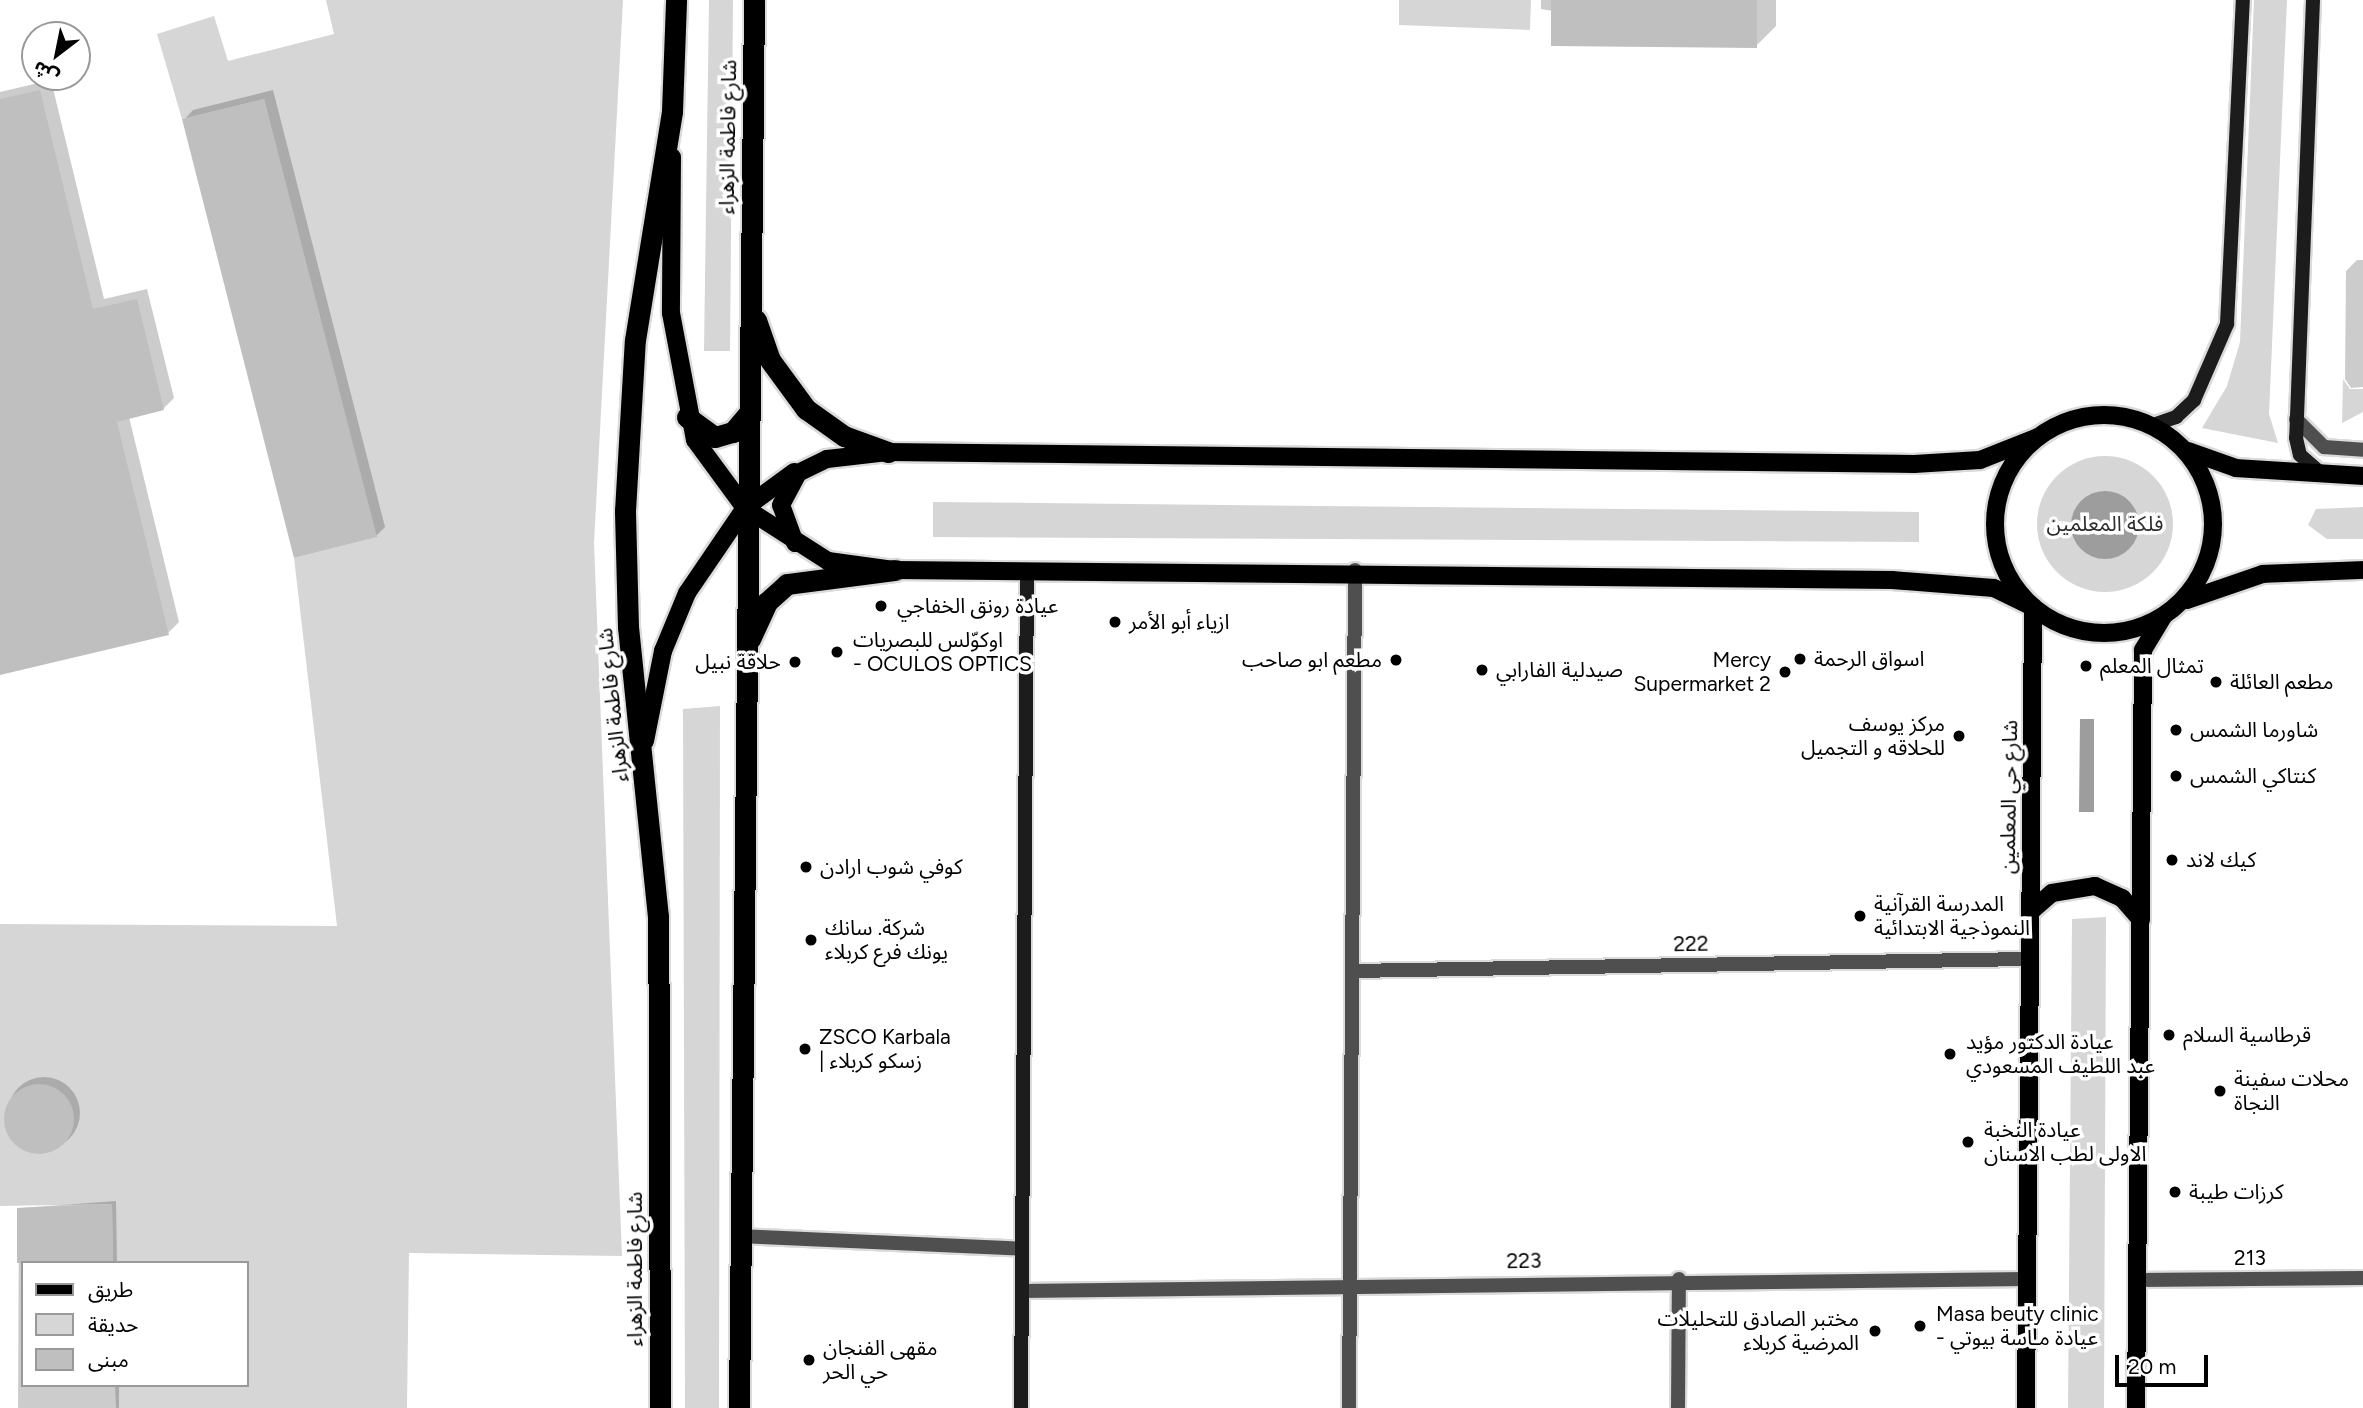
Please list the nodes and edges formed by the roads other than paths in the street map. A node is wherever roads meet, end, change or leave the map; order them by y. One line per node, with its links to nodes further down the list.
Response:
1 (676, 0): 5 (highway, شارع فاطمة الزهراء)
2 (754, 0): 6 (highway, شارع فاطمة الزهراء)
3 (2243, 0): 10 (main road)
4 (2313, 0): 9 (main road)
5 (672, 111): 8 (main road); 28 (highway, شارع فاطمة الزهراء)
6 (751, 275): 7 (highway, شارع فاطمة الزهراء); 14 (highway)
7 (748, 414): 8 (highway); 18 (highway, شارع فاطمة الزهراء)
8 (687, 417): 18 (main road)
9 (2296, 419): 13 (street); 16 (main road)
10 (2150, 426): 11 (main road); 12 (main road)
11 (2038, 437): 14 (main road); 25 (main road)
12 (2181, 447): 16 (main road); 24 (main road)
13 (2363, 450)
14 (888, 452): 15 (main road)
15 (820, 462): 18 (main road); 19 (main road)
16 (2325, 475): 17 (main road)
17 (2363, 476)
18 (745, 508): 19 (main road); 27 (highway, شارع فاطمة الزهراء); 28 (main road)
19 (800, 548): 20 (main road)
20 (895, 570): 21 (main road); 27 (highway)
21 (1027, 570): 22 (main road); 34 (main road)
22 (1355, 570): 25 (main road); 32 (street)
23 (2363, 570): 24 (main road)
24 (2180, 603): 26 (main road)
25 (2033, 607): 26 (main road); 29 (main road, شارع حي المعلمين)
26 (2163, 617): 30 (main road)
27 (744, 675): 33 (highway, شارع فاطمة الزهراء)
28 (645, 776): 41 (highway, شارع فاطمة الزهراء)
29 (2030, 912): 30 (main road); 31 (main road, شارع حي المعلمين)
30 (2141, 920): 38 (main road)
31 (2030, 959): 32 (street, 222); 36 (main road, شارع حي المعلمين)
32 (1353, 971): 39 (street)
33 (740, 1236): 34 (street); 42 (highway, شارع فاطمة الزهراء)
34 (1022, 1249): 40 (main road)
35 (1679, 1279): 36 (street, 223); 39 (street, 223); 45 (street)
36 (2027, 1279): 46 (main road, شارع حي المعلمين)
37 (2363, 1279): 38 (street, 213)
38 (2138, 1280): 47 (main road)
39 (1350, 1285): 40 (street, 223); 44 (street)
40 (1022, 1291): 43 (main road)
41 (660, 1408)
42 (740, 1408)
43 (1021, 1408)
44 (1349, 1408)
45 (1678, 1408)
46 (2026, 1408)
47 (2136, 1408)

